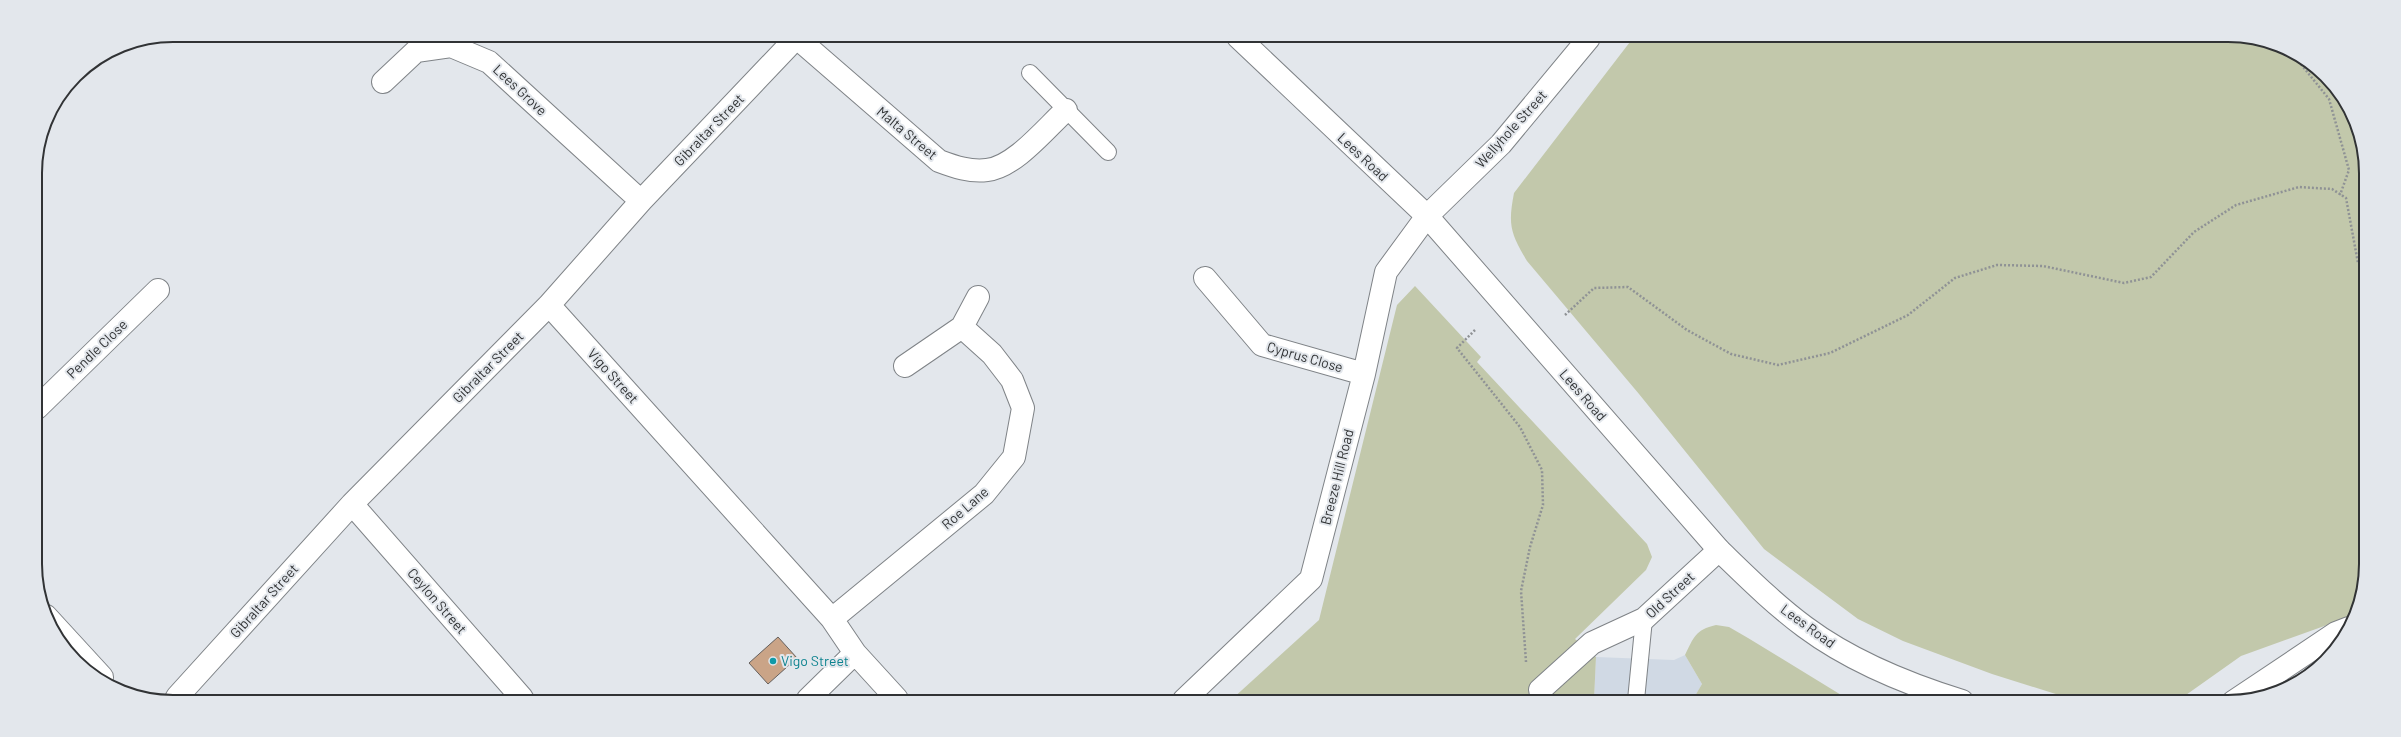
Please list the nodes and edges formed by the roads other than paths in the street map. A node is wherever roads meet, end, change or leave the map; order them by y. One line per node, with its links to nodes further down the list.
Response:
1 (792, 42): 9 (street, Gibraltar Street)
2 (803, 42): 7 (street, Malta Street)
3 (1243, 42): 10 (street, Lees Road)
4 (1586, 42): 10 (street, Wellyhole Street)
5 (1030, 73): 7 (lane)
6 (383, 82): 9 (street, Lees Grove)
7 (1066, 110): 8 (lane)
8 (1108, 152)
9 (641, 201): 14 (street, Gibraltar Street)
10 (1427, 216): 17 (street, Breeze Hill Road); 20 (street, Lees Road)
11 (1205, 278): 17 (street, Cyprus Close)
12 (158, 290): 18 (street, Pendle Close)
13 (978, 296): 15 (street)
14 (549, 305): 19 (street, Gibraltar Street); 21 (street, Vigo Street)
15 (962, 327): 16 (street); 21 (street, Roe Lane)
16 (905, 366)
17 (1364, 374): 33 (street, Breeze Hill Road)
18 (42, 403)
19 (352, 504): 29 (street, Gibraltar Street); 30 (street, Ceylon Street)
20 (1719, 550): 22 (street, Old Street); 35 (street, Lees Road)
21 (832, 619): 25 (street, Vigo Street)
22 (1644, 619): 27 (street, Old Street); 34 (lane)
23 (2340, 631): 28 (street)
24 (62, 633): 26 (street)
25 (855, 653): 31 (street); 32 (street, Vigo Street)
26 (95, 670)
27 (1540, 690)
28 (2246, 693)
29 (179, 695)
30 (519, 695)
31 (812, 695)
32 (893, 695)
33 (1189, 695)
34 (1636, 695)
35 (1945, 695)

